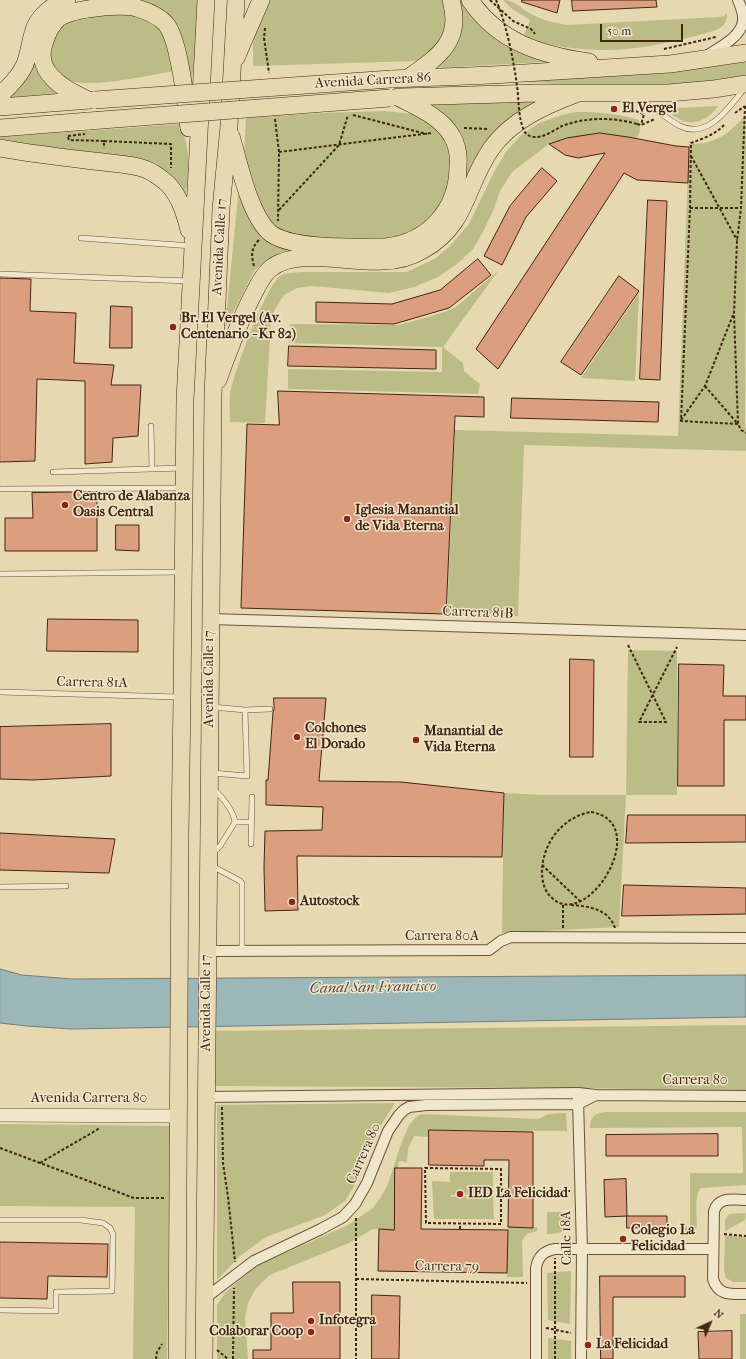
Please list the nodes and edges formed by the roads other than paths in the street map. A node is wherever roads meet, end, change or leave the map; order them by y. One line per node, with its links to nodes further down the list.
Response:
1 (67, 0): 16 (main road)
2 (206, 0): 23 (main road, Avenida Calle 17)
3 (236, 0): 11 (main road, Avenida Calle 17)
4 (261, 0): 11 (main road)
5 (452, 0): 12 (main road)
6 (470, 0): 10 (main road)
7 (738, 0): 9 (street)
8 (746, 53): 9 (main road, Avenida Carrera 86)
9 (698, 61): 10 (main road, Avenida Carrera 86)
10 (621, 67): 12 (main road, Avenida Carrera 86)
11 (232, 68): 20 (main road, Avenida Calle 17)
12 (408, 78): 18 (main road, Avenida Carrera 86, bridge)
13 (746, 85): 15 (main road, Avenida Carrera 86); 15 (lane)
14 (578, 93): 15 (main road, Avenida Carrera 86); 17 (main road, Avenida Carrera 86); 28 (main road)
15 (623, 93)
16 (0, 95)
17 (394, 97): 20 (main road); 21 (main road, Avenida Carrera 86, bridge)
18 (92, 100): 19 (main road, Avenida Carrera 86); 23 (main road)
19 (0, 107)
20 (229, 126): 28 (main road, Avenida Calle 17)
21 (0, 128)
22 (0, 148): 25 (main road)
23 (197, 175): 25 (main road, Avenida Calle 17)
24 (81, 238): 25 (lane)
25 (192, 244): 27 (main road, Avenida Calle 17)
26 (0, 274): 27 (lane)
27 (190, 282): 30 (main road, Avenida Calle 17)
28 (213, 396): 37 (main road, Avenida Calle 17)
29 (151, 426): 31 (lane)
30 (184, 468): 31 (lane); 33 (main road, Avenida Calle 17)
31 (152, 469): 32 (lane)
32 (54, 472)
33 (183, 488): 34 (lane); 35 (main road, Avenida Calle 17)
34 (1, 489)
35 (183, 572): 36 (lane); 40 (main road, Avenida Calle 17)
36 (0, 574)
37 (210, 619): 38 (street, Carrera 81B); 41 (main road, Avenida Calle 17)
38 (746, 636)
39 (0, 692): 40 (lane, Carrera 81A)
40 (182, 697): 61 (main road, Avenida Calle 17)
41 (209, 707): 43 (lane); 44 (main road, Avenida Calle 17)
42 (270, 709): 43 (lane)
43 (245, 710): 44 (lane)
44 (209, 778): 46 (lane); 49 (main road, Avenida Calle 17)
45 (252, 796): 47 (lane)
46 (235, 822): 47 (lane); 49 (lane)
47 (251, 822): 48 (lane)
48 (251, 844)
49 (208, 861): 53 (lane); 54 (main road, Avenida Calle 17)
50 (66, 886): 51 (lane)
51 (0, 887)
52 (746, 938): 53 (street, Carrera 80A)
53 (242, 951): 54 (street, Carrera 80A)
54 (207, 958): 58 (main road, Avenida Calle 17)
55 (578, 1093): 56 (street, Carrera 80); 58 (street, Carrera 80); 59 (street, Calle 18A)
56 (596, 1095): 57 (street, Carrera 80); 59 (street, Carrera 80)
57 (746, 1096)
58 (214, 1097): 67 (main road, Avenida Calle 17)
59 (578, 1104): 64 (street, Calle 18A); 67 (street, Carrera 80)
60 (0, 1114): 61 (street, Avenida Carrera 80)
61 (178, 1116): 69 (main road, Avenida Calle 17)
62 (746, 1200): 65 (street)
63 (0, 1220): 68 (lane)
64 (582, 1249): 65 (street); 71 (street); 72 (street, Calle 18A)
65 (714, 1249): 66 (street)
66 (746, 1294)
67 (204, 1298): 70 (main road, Avenida Calle 17)
68 (0, 1310)
69 (177, 1359)
70 (204, 1359)
71 (536, 1359)
72 (581, 1359)

